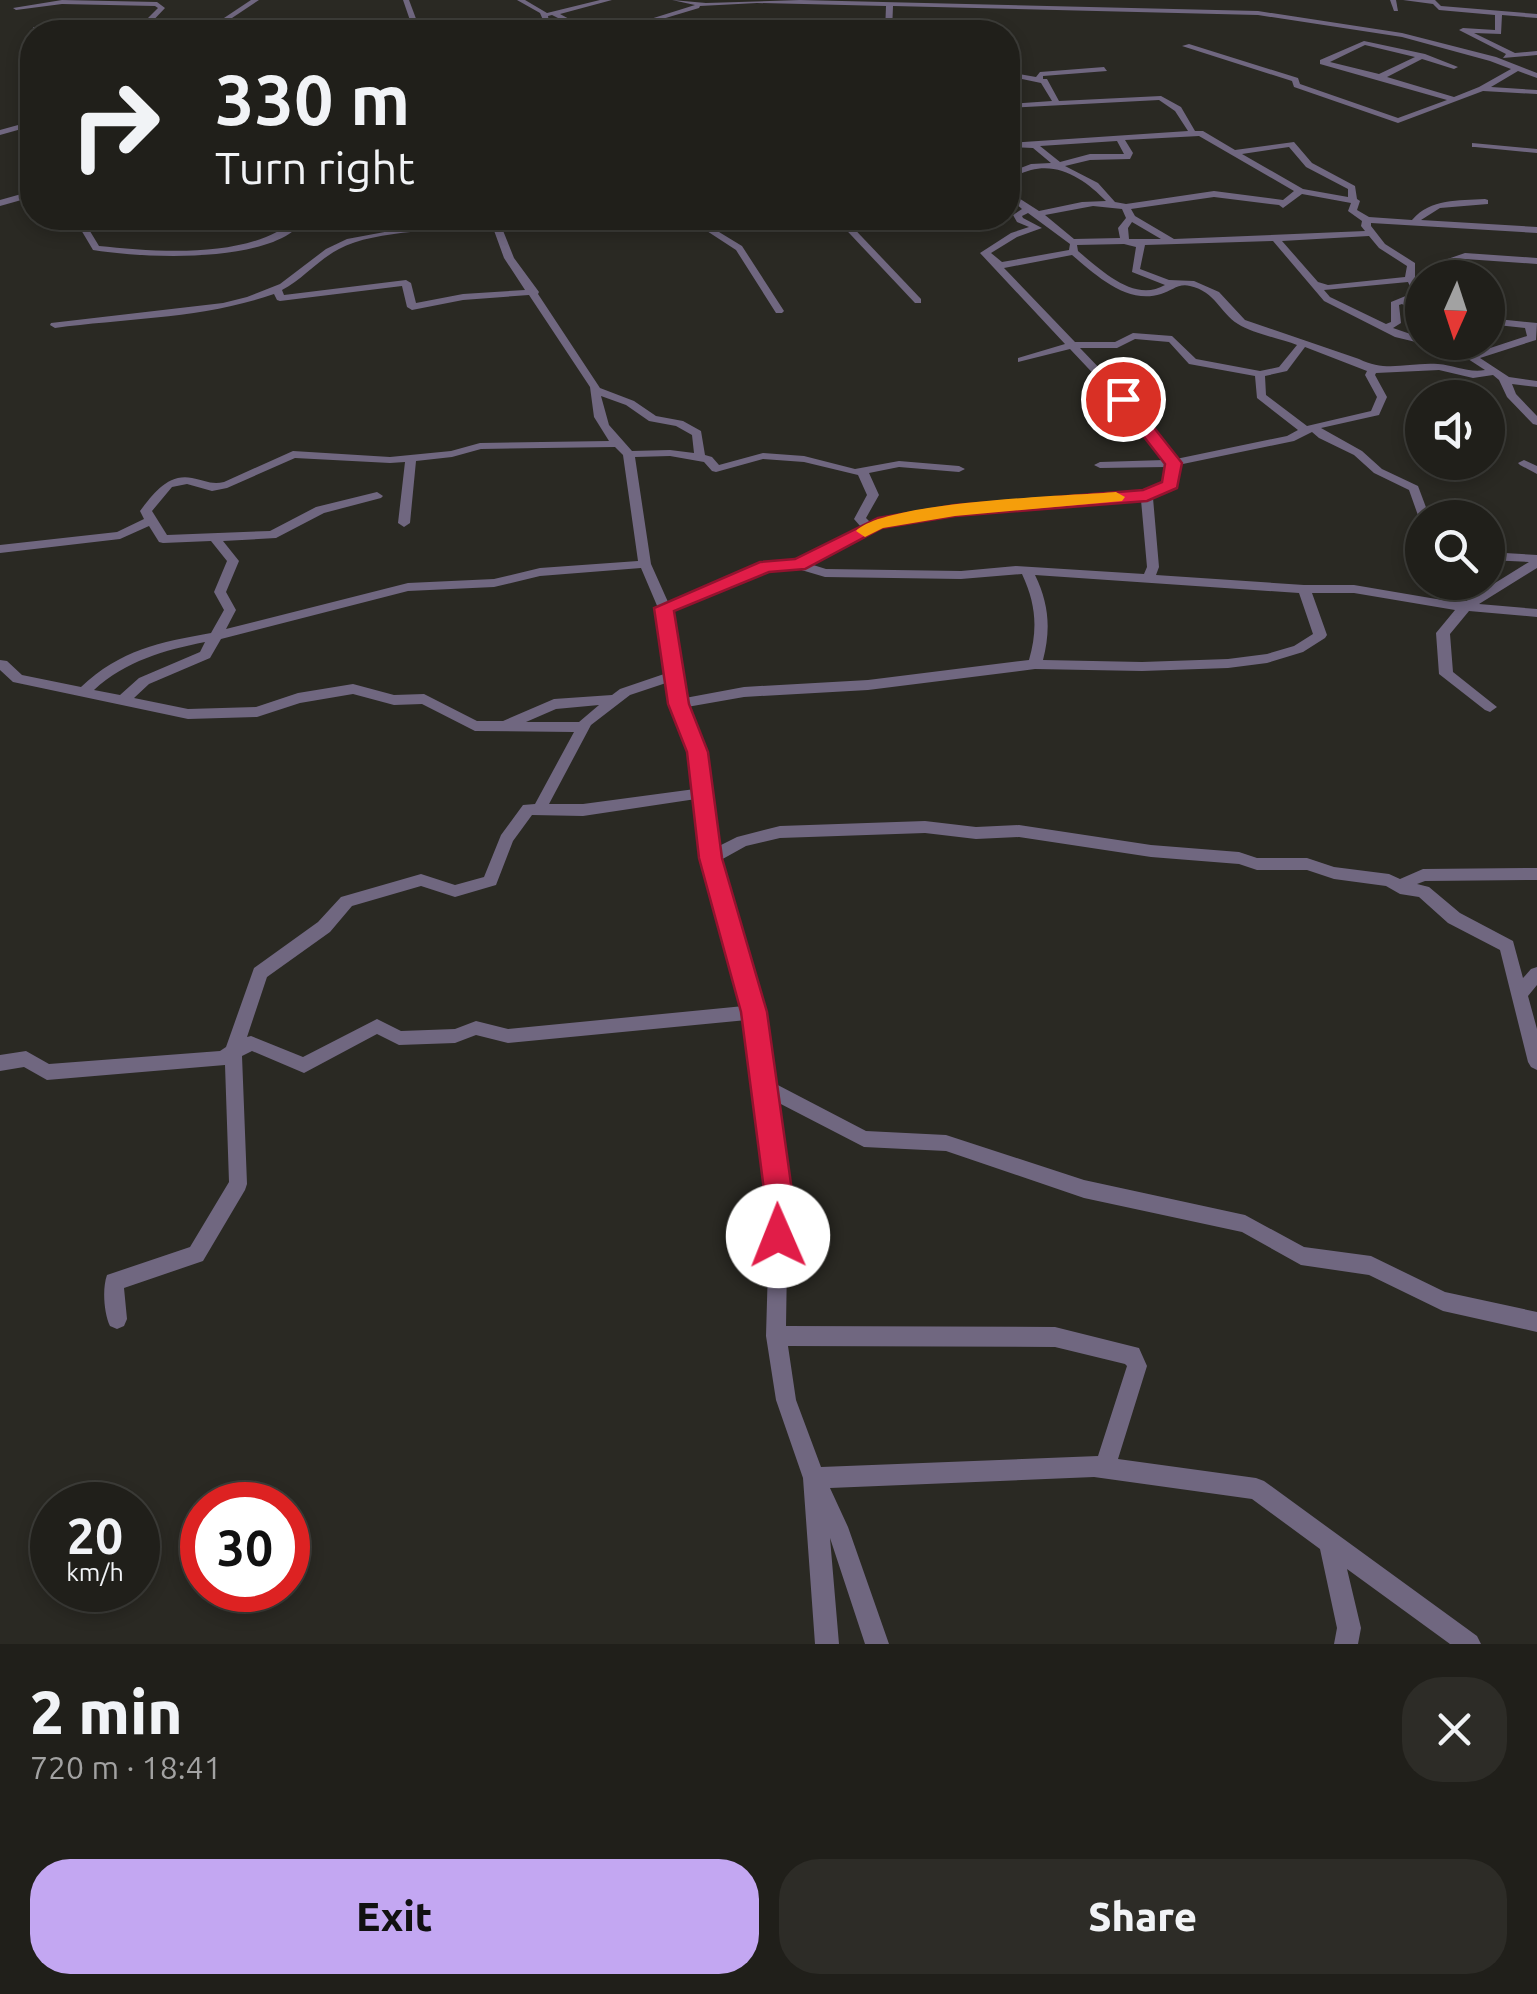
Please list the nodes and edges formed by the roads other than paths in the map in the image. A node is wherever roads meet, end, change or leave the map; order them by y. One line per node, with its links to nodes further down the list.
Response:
1 (28, 0): 8 (street)
2 (256, 0): 23 (street)
3 (520, 0): 18 (street)
4 (609, 0): 18 (street)
5 (675, 0): 14 (street)
6 (1393, 0): 17 (street)
7 (1406, 0): 19 (street)
8 (98, 1): 21 (street); 22 (street)
9 (732, 1): 10 (street); 14 (street)
10 (821, 1): 11 (street)
11 (859, 2): 16 (street)
12 (908, 2): 13 (street); 16 (street)
13 (947, 3): 15 (street)
14 (706, 4): 26 (street)
15 (1043, 4): 29 (street)
16 (890, 7): 27 (street)
17 (1396, 10)
18 (549, 14): 24 (street); 25 (street)
19 (1499, 14): 20 (street); 31 (street)
20 (1535, 17)
21 (73, 20)
22 (149, 20)
23 (225, 20)
24 (547, 20)
25 (563, 20)
26 (653, 20)
27 (889, 20)
28 (1186, 46): 42 (street)
29 (1437, 46): 32 (street); 33 (street)
30 (1537, 53): 31 (street)
31 (1514, 55): 33 (street)
32 (1422, 56): 34 (street); 36 (street); 43 (street)
33 (1493, 59): 38 (street)
34 (1322, 62): 35 (street); 43 (street)
35 (1311, 66)
36 (1454, 67)
37 (1104, 69): 44 (street)
38 (1516, 69): 41 (street); 45 (street)
39 (1300, 70): 42 (street)
40 (1020, 76): 44 (street)
41 (1537, 76)
42 (1282, 77): 47 (street)
43 (1380, 77): 47 (street)
44 (1039, 80): 48 (street)
45 (1482, 88): 46 (street); 47 (street)
46 (1537, 92)
47 (1452, 99)
48 (1058, 104): 49 (street); 50 (street)
49 (1020, 106)
50 (1192, 132): 51 (street); 56 (street)
51 (1119, 138): 53 (street); 57 (street)
52 (1020, 144): 53 (street)
53 (1028, 144): 57 (street)
54 (1476, 145): 55 (street)
55 (1537, 151)
56 (1231, 153): 59 (street); 60 (street)
57 (1062, 167): 58 (street); 62 (street)
58 (1020, 173)
59 (1300, 191): 60 (street); 63 (street)
60 (1353, 201): 68 (street)
61 (1020, 202): 64 (street)
62 (1108, 204): 63 (street); 64 (street)
63 (1126, 206): 67 (street)
64 (1033, 212): 65 (street); 70 (street)
65 (1020, 214)
66 (1020, 217): 71 (street)
67 (1131, 218): 79 (street); 82 (street)
68 (1367, 220): 69 (street); 80 (street)
69 (1415, 222): 78 (street); 78 (street)
70 (1051, 224): 71 (street); 85 (street)
71 (1036, 228): 89 (street)
72 (85, 230): 73 (street)
73 (293, 230)
74 (419, 230): 93 (street)
75 (499, 230): 94 (street)
76 (711, 230): 97 (street)
77 (850, 230): 96 (street)
78 (1532, 230)
79 (1160, 232): 83 (street); 84 (street)
80 (1372, 233): 81 (street); 87 (street)
81 (1276, 241): 83 (street); 92 (street)
82 (1127, 242): 84 (street); 85 (street); 91 (street)
83 (1210, 242): 84 (street)
84 (1174, 243)
85 (1073, 247): 89 (street); 91 (street)
86 (1451, 260): 88 (street)
87 (1405, 261)
88 (1537, 261)
89 (1000, 265): 104 (street)
90 (1405, 280): 92 (street)
91 (1176, 283): 103 (street)
92 (1316, 285): 101 (street)
93 (277, 290): 94 (street); 99 (street)
94 (534, 292): 112 (street)
95 (1403, 300): 101 (street)
96 (918, 301)
97 (779, 311)
98 (1505, 323): 100 (street)
99 (55, 324)
100 (1534, 326): 105 (street)
101 (1388, 327): 102 (street)
102 (1405, 334)
103 (1302, 344): 108 (street); 109 (street)
104 (1072, 345): 106 (street); 109 (street); 118 (street)
105 (1505, 346)
106 (1022, 360)
107 (1478, 360): 110 (street)
108 (1372, 370): 110 (street); 114 (street)
109 (1260, 374): 114 (street)
110 (1500, 376): 111 (street); 113 (street)
111 (1537, 384)
112 (595, 390): 115 (street); 117 (street)
113 (1537, 422)
114 (1310, 429): 118 (street); 126 (street)
115 (623, 449): 116 (street); 117 (street); 134 (street)
116 (411, 458): 127 (street); 128 (street)
117 (700, 458): 122 (street)
118 (1173, 463): 120 (street); 125 (street)
119 (1524, 463): 123 (street)
120 (1100, 464)
121 (959, 469): 122 (street)
122 (863, 472): 129 (street)
123 (1537, 472)
124 (377, 496): 130 (street)
125 (1147, 496): 129 (street); 137 (street)
126 (1418, 500)
127 (151, 520): 130 (street); 131 (street)
128 (404, 522)
129 (870, 528): 135 (street)
130 (216, 540): 143 (street)
131 (0, 548)
132 (1505, 557): 133 (street)
133 (1537, 560): 140 (street)
134 (645, 564): 141 (street); 143 (street)
135 (799, 564): 136 (street); 141 (street)
136 (1027, 571): 137 (street); 145 (street)
137 (1148, 580): 138 (street)
138 (1304, 590): 140 (street); 145 (street)
139 (1456, 600): 140 (street)
140 (1466, 606): 142 (street); 151 (street)
141 (664, 608): 146 (street)
142 (1537, 612)
143 (212, 638): 147 (street); 148 (street)
144 (2, 664): 147 (street)
145 (1035, 664): 150 (street)
146 (673, 676): 149 (street); 150 (street)
147 (85, 691): 148 (street)
148 (125, 699): 152 (street)
149 (616, 699): 152 (street); 153 (street)
150 (679, 704): 154 (street)
151 (1490, 707)
152 (502, 726): 153 (street)
153 (584, 727): 155 (street)
154 (702, 793): 155 (street); 156 (street)
155 (538, 809): 162 (street)
156 (710, 858): 158 (street); 161 (street)
157 (1537, 874): 158 (street)
158 (1399, 886): 160 (street)
159 (1537, 974): 160 (street)
160 (1521, 992): 163 (street)
161 (754, 1012): 162 (street); 165 (street)
162 (233, 1052): 164 (street); 166 (street)
163 (1537, 1062)
164 (0, 1063)
165 (762, 1084): 167 (street); 168 (street)
166 (117, 1319)
167 (1537, 1322)
168 (776, 1336): 169 (street); 170 (street)
169 (1105, 1467): 170 (street); 171 (street)
170 (814, 1478): 172 (street); 173 (street)
171 (1330, 1543): 174 (street); 175 (street)
172 (827, 1644)
173 (878, 1644)
174 (1346, 1644)
175 (1469, 1644)

